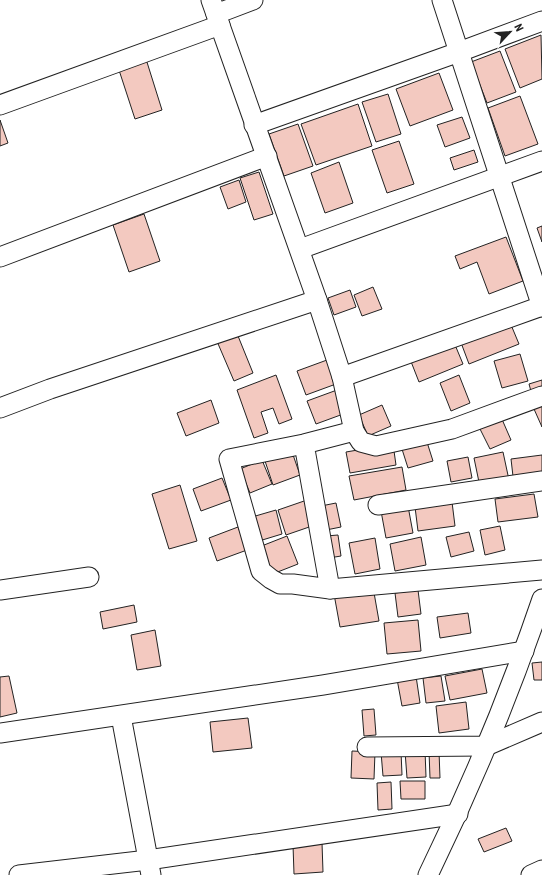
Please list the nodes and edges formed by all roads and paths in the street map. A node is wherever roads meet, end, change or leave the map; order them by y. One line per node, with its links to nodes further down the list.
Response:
1 (253, 0): 3 (street)
2 (442, 0): 5 (street)
3 (216, 13): 6 (street); 7 (street)
4 (542, 20): 5 (street)
5 (459, 52): 7 (street); 10 (street)
6 (0, 105)
7 (254, 125): 8 (street)
8 (267, 156): 11 (street); 12 (street)
9 (542, 160): 10 (street)
10 (498, 177): 11 (street); 14 (street)
11 (300, 249): 13 (street)
12 (0, 257)
13 (317, 300): 15 (street); 17 (street)
14 (542, 307): 15 (street)
15 (342, 377): 18 (street)
16 (542, 396): 18 (street)
17 (0, 408)
18 (354, 431): 19 (street)
19 (304, 444): 24 (street); 24 (street)
20 (542, 481): 21 (street)
21 (378, 505)
22 (542, 570): 24 (street)
23 (89, 577): 25 (street)
24 (330, 588)
25 (0, 590)
26 (542, 599): 27 (street)
27 (524, 651): 28 (street); 31 (street)
28 (121, 716): 30 (street); 34 (street)
29 (542, 722): 31 (street)
30 (0, 733)
31 (486, 746): 32 (street); 33 (street)
32 (367, 747)
33 (458, 814): 34 (street); 37 (street)
34 (149, 868): 36 (street)
35 (542, 870): 38 (street)
36 (19, 875)
37 (428, 875)
38 (531, 875)

